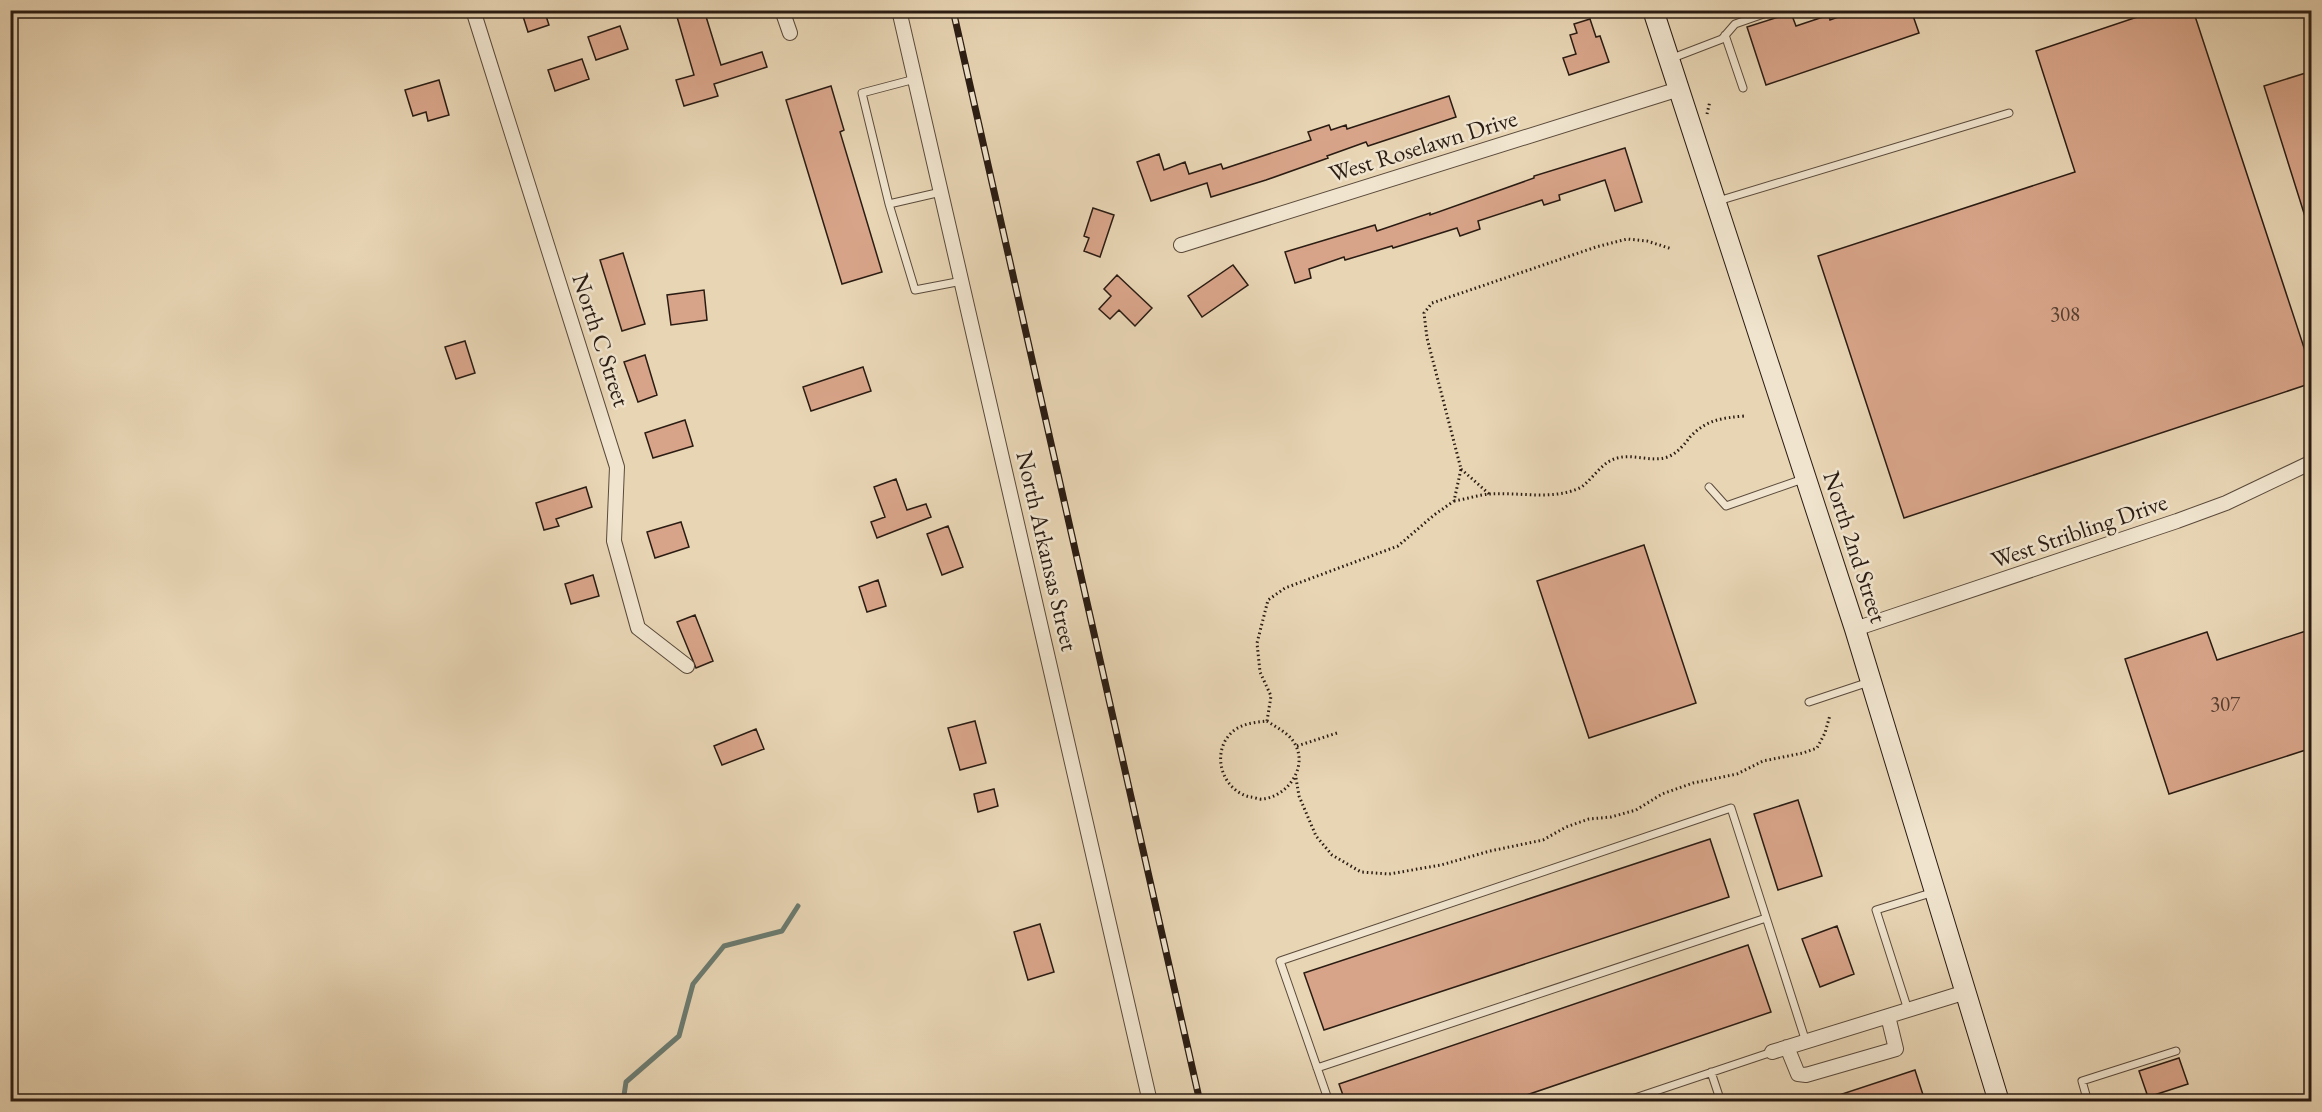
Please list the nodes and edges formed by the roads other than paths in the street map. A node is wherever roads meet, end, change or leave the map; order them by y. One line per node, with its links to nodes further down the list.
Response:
1 (473, 10): 22 (street, North C Street)
2 (782, 10): 6 (street)
3 (899, 10): 9 (street, North Arkansas Street)
4 (1653, 10): 8 (main road, North 2nd Street)
5 (1775, 10): 7 (lane)
6 (790, 33)
7 (1725, 35): 8 (lane); 10 (lane)
8 (1669, 59): 11 (main road, North 2nd Street)
9 (915, 79): 13 (street, North Arkansas Street); 15 (lane)
10 (1743, 88)
11 (1679, 89): 14 (main road, North 2nd Street); 16 (street, West Roselawn Drive)
12 (2009, 113): 14 (lane)
13 (941, 192): 15 (lane); 17 (street, North Arkansas Street)
14 (1716, 202): 19 (main road, North 2nd Street)
15 (889, 204): 17 (lane)
16 (1181, 245)
17 (962, 281): 36 (street, North Arkansas Street)
18 (2312, 462): 21 (street, West Stribling Drive)
19 (1806, 478): 20 (lane); 21 (main road, North 2nd Street)
20 (1709, 486)
21 (1855, 629): 23 (main road, North 2nd Street)
22 (687, 666)
23 (1871, 682): 24 (lane); 25 (main road, North 2nd Street)
24 (1809, 702)
25 (1935, 892): 27 (main road, North 2nd Street); 28 (lane)
26 (1766, 918): 30 (lane); 34 (lane); 34 (lane)
27 (1965, 992): 28 (street); 40 (main road, North 2nd Street)
28 (1908, 1010): 29 (street)
29 (1888, 1016): 30 (street); 31 (street)
30 (1806, 1042): 31 (street)
31 (1787, 1047): 33 (street)
32 (2176, 1051): 41 (lane)
33 (1772, 1052): 35 (lane)
34 (1317, 1068): 37 (lane)
35 (1711, 1072): 38 (lane); 39 (lane)
36 (1150, 1101)
37 (1329, 1101)
38 (1623, 1101)
39 (1721, 1101)
40 (1999, 1101)
41 (2088, 1101)

